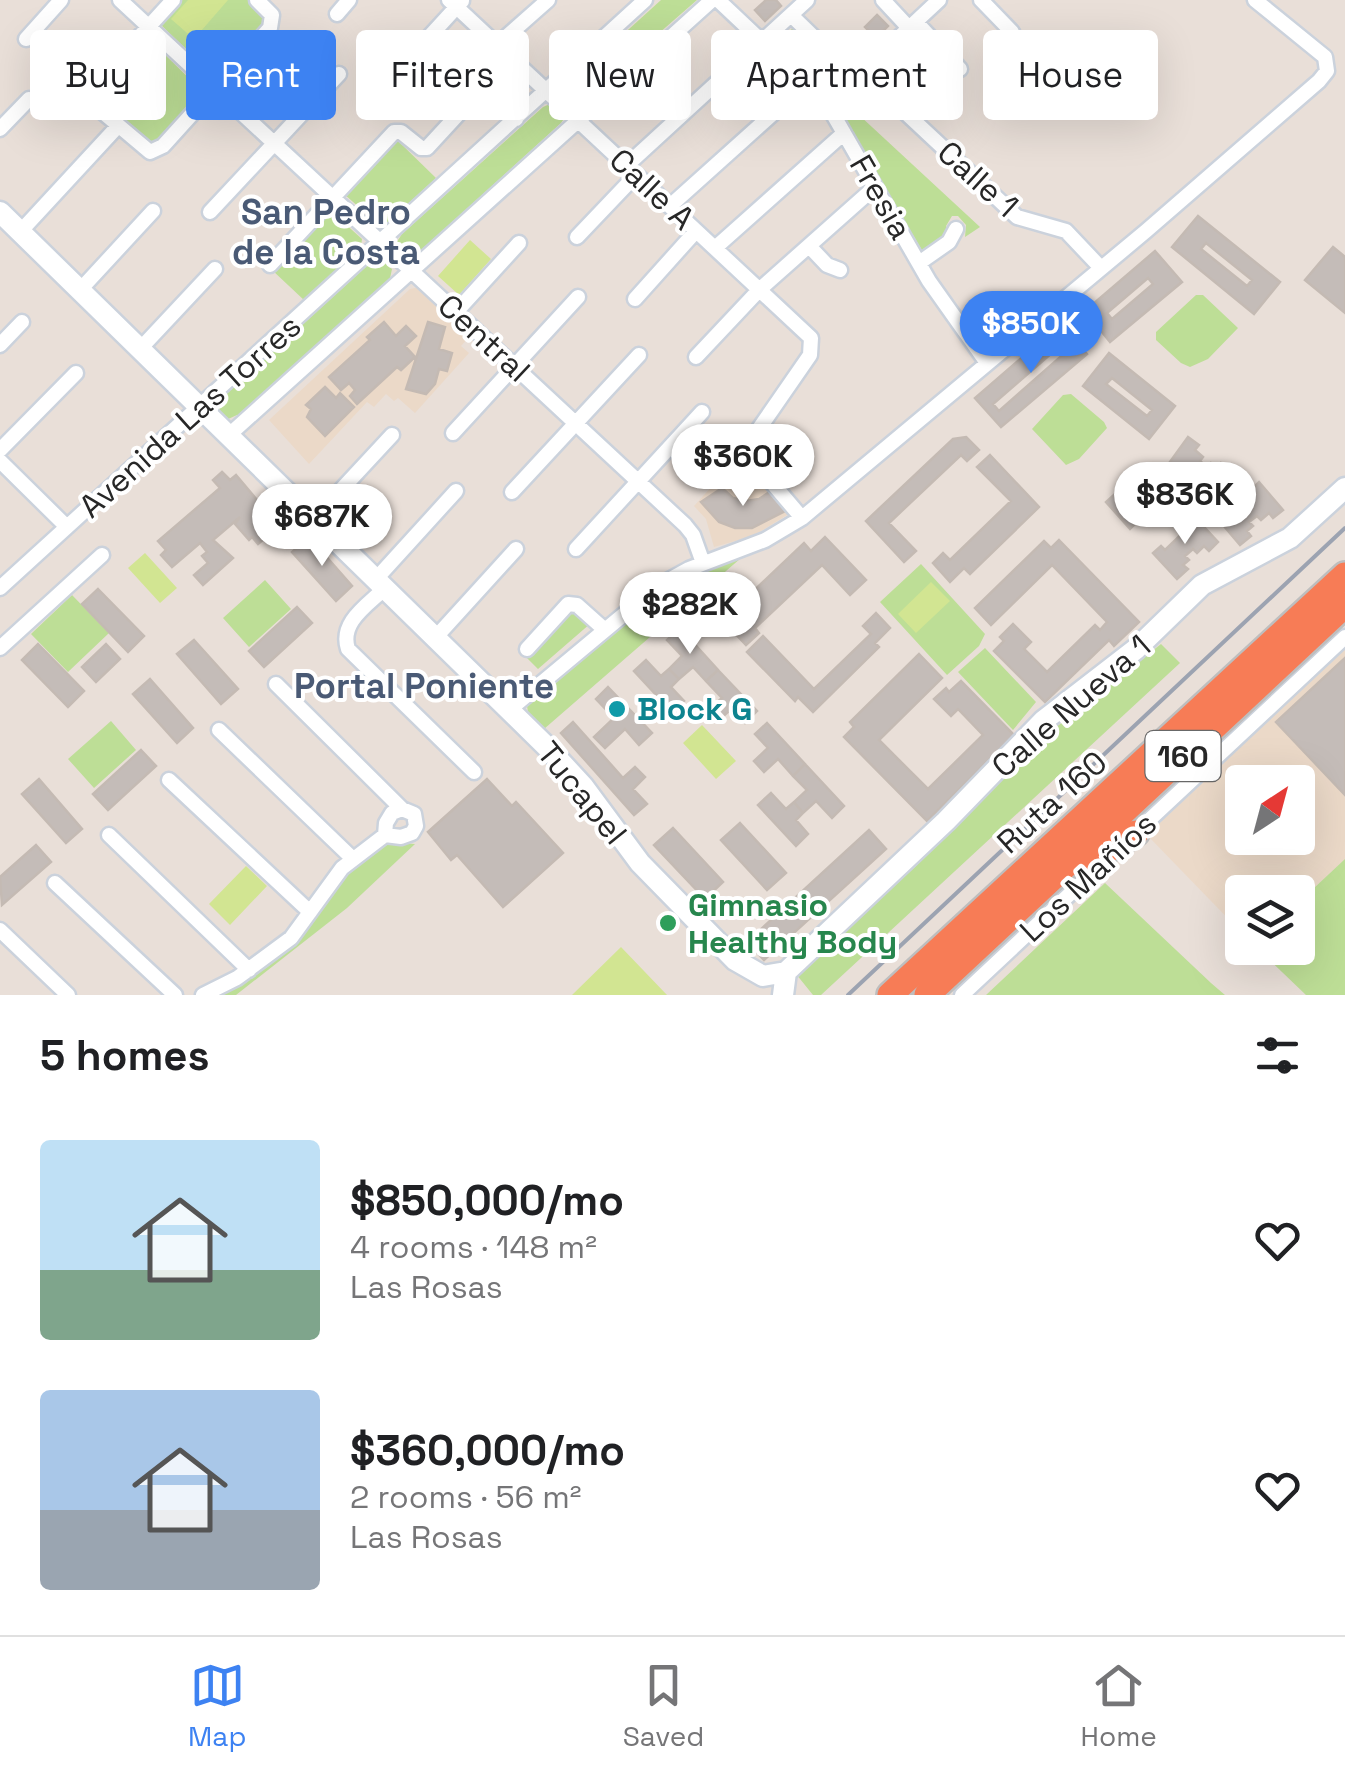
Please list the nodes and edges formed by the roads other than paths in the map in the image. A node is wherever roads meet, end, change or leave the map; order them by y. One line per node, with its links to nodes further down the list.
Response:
1 (62, 0): 30 (street)
2 (120, 0): 18 (street, Central)
3 (173, 0): 18 (street)
4 (257, 0): 19 (street)
5 (350, 0): 15 (street)
6 (548, 0): 22 (street)
7 (646, 0): 34 (street, Avenida Las Torres)
8 (715, 0): 23 (street, Avenida Las Torres); 24 (street, Fresia)
9 (807, 0): 16 (street)
10 (883, 0): 17 (street)
11 (939, 0): 17 (street)
12 (982, 0): 29 (street)
13 (1255, 0): 67 (street)
14 (456, 2): 20 (street); 21 (street, Calle A)
15 (336, 14)
16 (792, 15): 25 (street); 26 (street, Calle 1)
17 (912, 25): 27 (street); 28 (street)
18 (148, 26): 31 (street, Central); 46 (street)
19 (267, 30)
20 (432, 30)
21 (483, 30)
22 (515, 30)
23 (680, 30)
24 (749, 30)
25 (776, 30)
26 (807, 30)
27 (907, 30)
28 (917, 30)
29 (1010, 30)
30 (26, 39)
31 (186, 61)
32 (339, 74): 49 (street)
33 (529, 75): 34 (street, Calle A)
34 (547, 92): 37 (street, Avenida Las Torres)
35 (711, 92): 50 (street)
36 (29, 99): 47 (street)
37 (529, 108)
38 (187, 120): 46 (street)
39 (249, 120): 49 (street, Central)
40 (454, 120): 52 (street)
41 (515, 120): 61 (street, Avenida Las Torres)
42 (577, 120): 50 (street, Calle A); 69 (street, Avenida Las Torres)
43 (767, 120): 53 (street)
44 (836, 120): 48 (street, Fresia)
45 (904, 120): 67 (street, Calle 1)
46 (118, 126): 59 (street)
47 (0, 129)
48 (844, 133): 51 (street, Fresia); 64 (street)
49 (274, 144): 52 (street, Central); 56 (street)
50 (631, 170): 53 (street, Calle A); 60 (street)
51 (875, 187): 63 (street); 65 (street, Fresia)
52 (332, 198): 61 (street, Central); 66 (street)
53 (670, 206): 58 (street, Calle A)
54 (153, 211): 71 (street)
55 (0, 212): 59 (main road, Tucapel)
56 (210, 212)
57 (956, 229): 65 (street)
58 (696, 231): 64 (street, Calle A); 74 (street)
59 (20, 232): 71 (main road, Tucapel)
60 (577, 238)
61 (380, 243): 69 (street, Central); 84 (street, Avenida Las Torres)
62 (519, 243): 75 (street)
63 (809, 246): 70 (street); 72 (street)
64 (715, 248): 72 (street, Calle A)
65 (919, 264): 81 (street, Fresia)
66 (270, 265)
67 (1101, 268): 81 (street)
68 (214, 269): 78 (street)
69 (410, 270): 75 (street, Central); 88 (street, Avenida Las Torres)
70 (840, 270)
71 (80, 290): 78 (main road, Tucapel)
72 (759, 290): 80 (street); 97 (street, Calle A)
73 (578, 298): 82 (street)
74 (635, 299)
75 (456, 312): 82 (street, Central)
76 (22, 322): 77 (street)
77 (0, 345)
78 (140, 349): 84 (main road, Tucapel)
79 (639, 355): 86 (street)
80 (696, 357)
81 (987, 363): 97 (street)
82 (514, 367): 86 (street, Central); 87 (street)
83 (76, 372): 90 (street)
84 (200, 407): 88 (main road, Tucapel); 98 (street, Avenida Las Torres)
85 (702, 412): 92 (street)
86 (576, 423): 92 (street, Central); 95 (street)
87 (453, 434)
88 (229, 436): 96 (main road, Tucapel)
89 (392, 436): 96 (street)
90 (0, 450)
91 (0, 461): 98 (street)
92 (638, 481): 100 (street); 102 (street, Central)
93 (1345, 488): 128 (main road, Calle Nueva 1)
94 (456, 492): 104 (street)
95 (512, 492)
96 (314, 518): 104 (main road, Tucapel)
97 (802, 518): 102 (street)
98 (67, 526): 105 (street, Avenida Las Torres)
99 (516, 549): 109 (street)
100 (576, 549)
101 (102, 556): 110 (street, Avenida Las Torres)
102 (703, 563): 107 (street)
103 (1345, 575): 134 (highway, Ruta 160 / 160)
104 (381, 584): 109 (main road, Tucapel); 115 (street)
105 (0, 588)
106 (1345, 605): 123 (highway, Ruta 160 / 160)
107 (605, 630): 111 (street); 113 (street)
108 (1345, 637): 118 (street, Los Mañíos)
109 (436, 638): 113 (main road, Tucapel)
110 (0, 648)
111 (527, 648)
112 (276, 684): 117 (street)
113 (509, 710): 127 (main road, Tucapel)
114 (219, 730): 121 (street)
115 (474, 772)
116 (168, 780): 124 (street)
117 (402, 809): 120 (street); 120 (street)
118 (1136, 833): 123 (highway); 136 (street, Los Mañíos)
119 (109, 835): 126 (street)
120 (385, 836): 121 (street)
121 (352, 858): 124 (street)
122 (54, 883): 130 (street)
123 (1035, 894): 135 (highway, Ruta 160 / 160)
124 (310, 912): 126 (street)
125 (0, 930): 129 (street)
126 (249, 970): 131 (street)
127 (750, 971): 128 (main road); 132 (main road)
128 (786, 972): 133 (main road)
129 (68, 995)
130 (175, 995)
131 (203, 995)
132 (766, 995)
133 (783, 995)
134 (890, 995)
135 (927, 995)
136 (962, 995)

